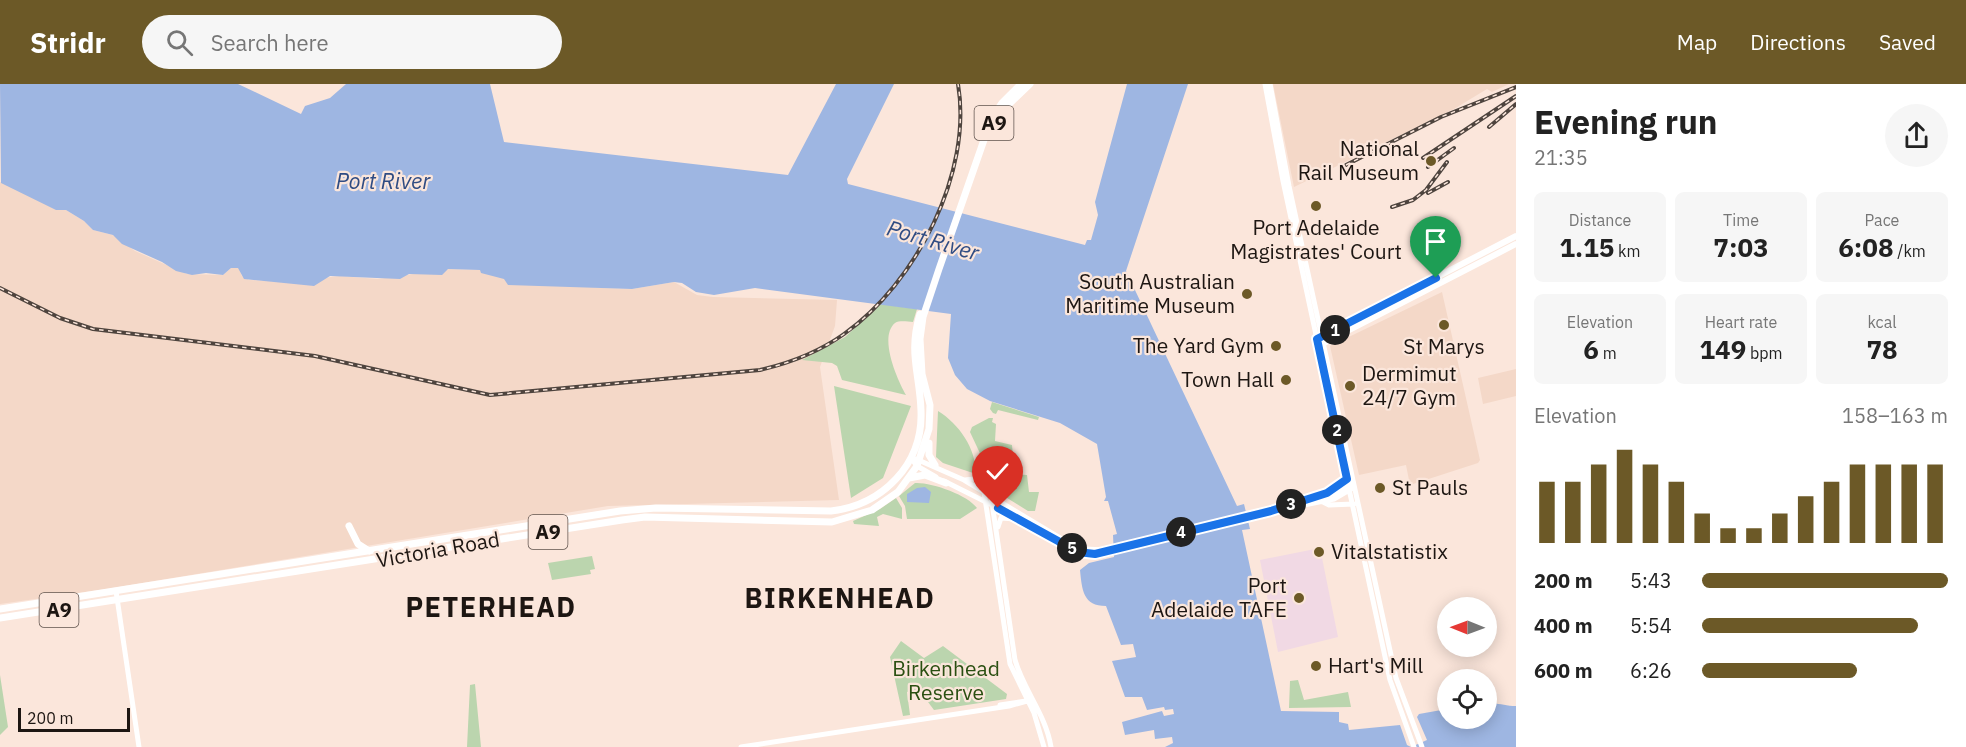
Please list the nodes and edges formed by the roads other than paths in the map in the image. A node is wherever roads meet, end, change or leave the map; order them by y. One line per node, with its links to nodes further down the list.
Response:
1 (1021, 84): 4 (highway, A9)
2 (1030, 84): 4 (highway, A9)
3 (1268, 84): 9 (main road)
4 (970, 170): 8 (highway, A9)
5 (1516, 236): 7 (main road)
6 (1516, 244): 7 (main road)
7 (1497, 250): 9 (main road)
8 (918, 334): 10 (highway, A9); 11 (highway, A9)
9 (1321, 341): 16 (main road); 19 (main road)
10 (930, 405): 12 (highway, A9); 13 (highway)
11 (911, 458): 12 (main road); 27 (highway, A9)
12 (920, 460): 13 (main road); 14 (highway, Victoria Road / A9); 18 (main road)
13 (935, 465): 17 (main road)
14 (909, 478): 18 (highway); 29 (highway, Victoria Road / A9)
15 (983, 478): 17 (main road)
16 (1347, 479): 19 (main road); 21 (main road)
17 (964, 480): 20 (main road)
18 (946, 483): 23 (main road)
19 (1351, 486): 21 (main road); 24 (main road); 25 (main road); 25 (main road)
20 (984, 492): 22 (main road); 23 (main road)
21 (1327, 493): 28 (main road)
22 (991, 496): 26 (main road); 33 (main road)
23 (985, 502): 26 (main road); 39 (main road)
24 (1323, 502): 25 (main road); 28 (main road)
25 (1356, 504): 44 (main road)
26 (993, 506): 30 (main road); 32 (main road)
27 (620, 511): 29 (highway); 34 (highway, Victoria Road / A9)
28 (1271, 511): 33 (main road)
29 (622, 520): 36 (highway, Victoria Road / A9)
30 (1028, 523): 32 (main road); 33 (main road)
31 (349, 526): 34 (highway)
32 (997, 530): 41 (main road)
33 (1110, 550)
34 (369, 551): 35 (highway, Victoria Road / A9)
35 (116, 591): 36 (main road); 37 (highway, Victoria Road / A9)
36 (117, 601): 38 (highway, Victoria Road / A9); 45 (main road)
37 (0, 609)
38 (0, 618)
39 (1020, 688): 40 (main road); 42 (main road)
40 (1027, 701): 41 (main road); 42 (main road); 43 (main road); 47 (main road)
41 (1034, 701): 48 (main road)
42 (1008, 702): 43 (main road)
43 (996, 706): 46 (main road)
44 (1417, 745)
45 (140, 747)
46 (741, 747)
47 (1044, 747)
48 (1051, 747)

